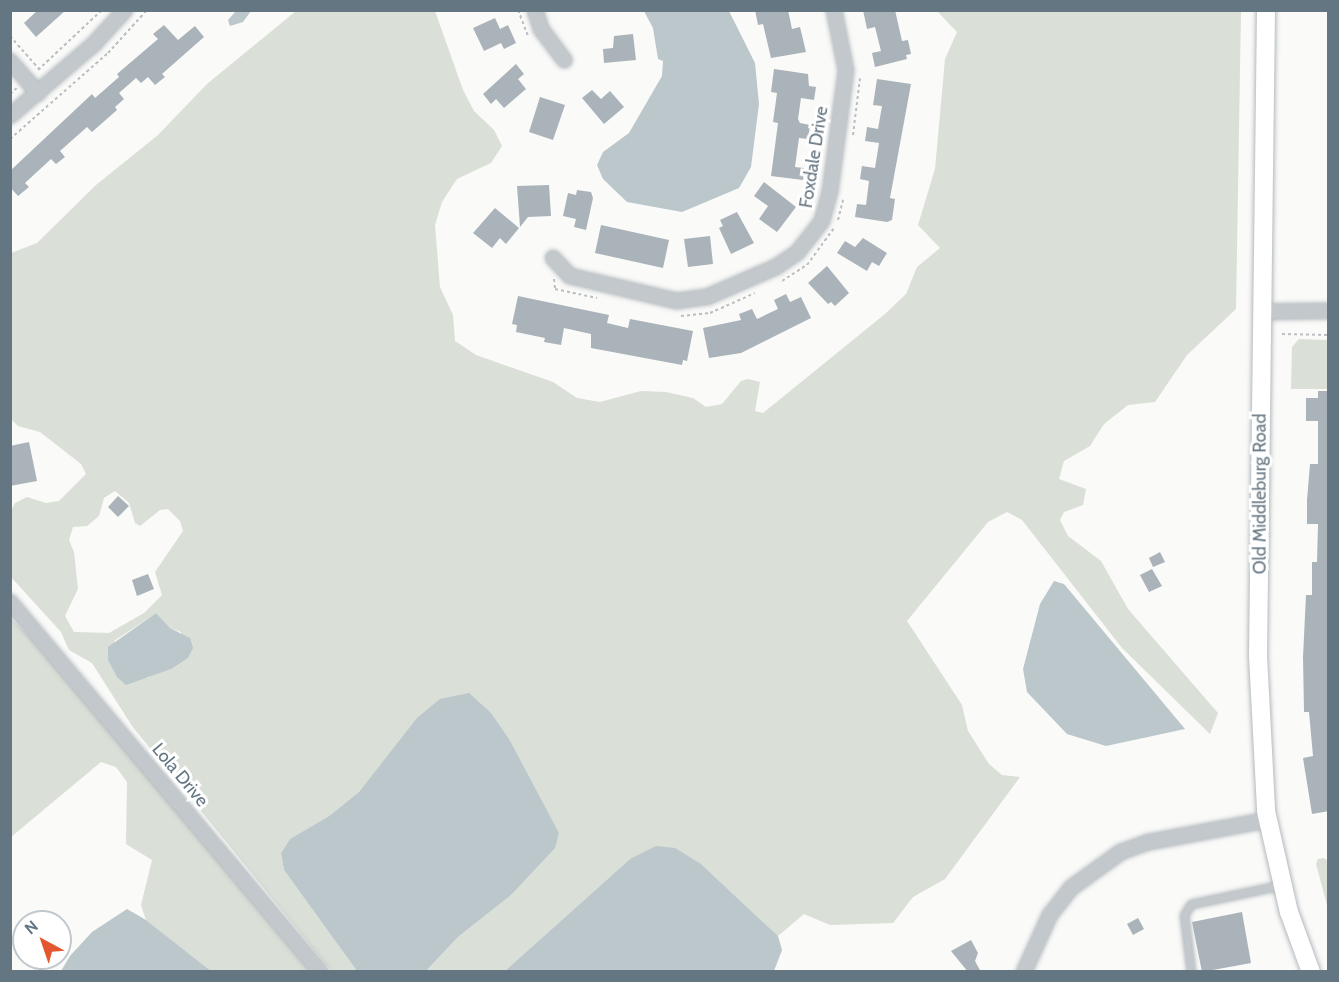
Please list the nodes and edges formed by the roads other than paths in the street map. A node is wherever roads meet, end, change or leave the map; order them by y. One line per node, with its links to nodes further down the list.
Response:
1 (125, 10): 7 (street)
2 (535, 10): 5 (street)
3 (834, 10): 9 (street, Foxdale Drive)
4 (1266, 10): 11 (main road, Old Middleburg Road)
5 (564, 60)
6 (10, 61): 7 (street)
7 (38, 93): 8 (street)
8 (10, 116)
9 (553, 258)
10 (1329, 311): 11 (street)
11 (1262, 312): 13 (main road, Old Middleburg Road)
12 (10, 602): 15 (street, Lola Drive)
13 (1268, 820): 14 (main road, Old Middleburg Road); 16 (street)
14 (1284, 884): 17 (lane); 18 (main road, Old Middleburg Road)
15 (321, 972)
16 (1024, 972)
17 (1191, 972)
18 (1311, 972)

